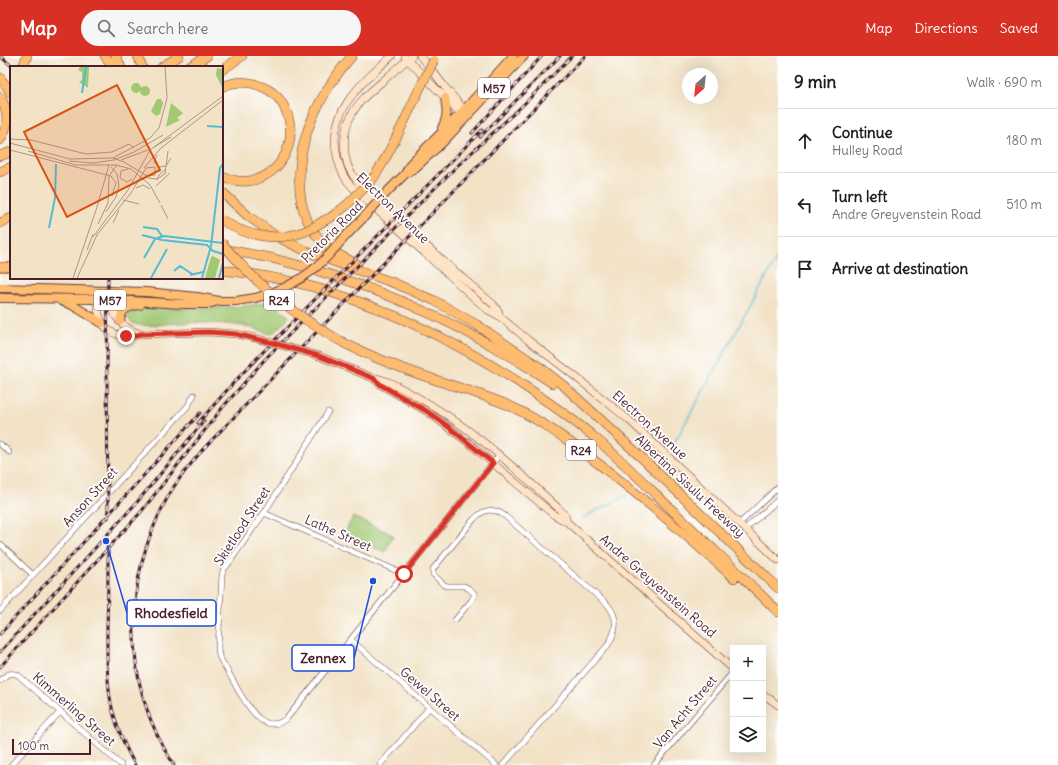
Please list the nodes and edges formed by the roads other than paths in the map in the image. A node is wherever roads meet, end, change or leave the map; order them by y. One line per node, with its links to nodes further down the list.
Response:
1 (27, 56): 16 (highway)
2 (104, 56): 15 (highway)
3 (138, 56): 17 (highway)
4 (179, 56): 18 (highway)
5 (207, 56): 19 (highway)
6 (242, 56): 21 (highway)
7 (352, 56): 57 (highway)
8 (386, 56): 20 (main road)
9 (392, 56): 20 (main road, Electron Avenue)
10 (420, 56): 29 (main road)
11 (513, 56): 29 (main road, Pretoria Road / M57)
12 (524, 56): 29 (main road, Pretoria Road / M57)
13 (408, 57): 22 (main road, Electron Avenue); 23 (main road)
14 (435, 58): 42 (highway, bridge)
15 (116, 61)
16 (23, 66)
17 (142, 66)
18 (164, 66)
19 (192, 66)
20 (380, 67): 59 (main road, Electron Avenue)
21 (223, 69)
22 (396, 70): 23 (main road); 59 (main road, Electron Avenue)
23 (420, 72): 28 (main road)
24 (0, 78): 26 (highway)
25 (223, 87): 39 (highway)
26 (10, 92)
27 (0, 96): 32 (highway)
28 (446, 98): 29 (main road); 31 (main road)
29 (464, 114): 31 (main road, Pretoria Road / M57); 38 (main road, Pretoria Road / M57)
30 (10, 133): 33 (highway)
31 (437, 135): 38 (main road, Pretoria Road / M57)
32 (0, 140)
33 (0, 147)
34 (10, 152): 35 (highway)
35 (0, 156)
36 (10, 167): 37 (highway)
37 (0, 172)
38 (405, 174): 56 (main road, Pretoria Road / M57, bridge)
39 (223, 177)
40 (223, 193): 57 (highway, R24)
41 (10, 219): 43 (highway)
42 (223, 221)
43 (0, 224)
44 (223, 243): 84 (highway, R24, bridge)
45 (223, 249): 65 (highway)
46 (10, 267): 47 (highway)
47 (0, 268)
48 (223, 270): 83 (highway)
49 (0, 288): 50 (main road, Pretoria Road / M57)
50 (98, 290): 51 (main road, Pretoria Road / M57); 54 (main road)
51 (110, 290): 55 (main road); 56 (main road, Pretoria Road / M57)
52 (0, 298): 53 (main road, Pretoria Road / M57)
53 (54, 298): 54 (main road, Pretoria Road / M57); 61 (main road)
54 (98, 299): 55 (main road, Pretoria Road / M57); 61 (main road)
55 (111, 300): 58 (main road, Pretoria Road / M57); 60 (main road)
56 (219, 301): 58 (main road, Pretoria Road / M57)
57 (434, 301): 65 (highway, R24)
58 (157, 303): 60 (main road)
59 (499, 316): 75 (main road, Electron Avenue)
60 (120, 321): 62 (main road)
61 (102, 323): 62 (main road, Andre Greyvenstein Road)
62 (140, 334): 63 (main road, Andre Greyvenstein Road, bridge)
63 (373, 378): 69 (main road, Andre Greyvenstein Road); 70 (main road, Andre Greyvenstein Road)
64 (194, 395): 80 (street, Anson Street)
65 (582, 404): 81 (highway, Albertina Sisulu Freeway / R24)
66 (328, 412): 73 (street, Skietlood Street)
67 (0, 444): 68 (street)
68 (9, 452)
69 (499, 455): 70 (street); 74 (main road, Andre Greyvenstein Road)
70 (493, 463): 74 (main road, Andre Greyvenstein Road); 79 (street)
71 (778, 488): 75 (street)
72 (778, 500): 76 (street)
73 (264, 512): 79 (street, Lathe Street); 86 (street, Skietlood Street)
74 (566, 522): 87 (main road, Andre Greyvenstein Road)
75 (739, 524): 76 (main road, Electron Avenue)
76 (745, 529): 78 (main road, Electron Avenue)
77 (0, 544): 80 (street)
78 (778, 560)
79 (404, 574): 86 (street)
80 (33, 575): 82 (street, Anson Street)
81 (778, 588)
82 (0, 611)
83 (778, 612)
84 (778, 617)
85 (455, 620): 98 (street)
86 (350, 640): 92 (street, Gewel Street)
87 (730, 666)
88 (730, 676): 99 (street, Van Acht Street)
89 (0, 681): 93 (street, Kimmerling Street)
90 (766, 696): 91 (main road)
91 (778, 705)
92 (429, 708): 96 (street); 97 (street, Gewel Street)
93 (61, 711): 94 (street); 95 (street, Kimmerling Street)
94 (15, 764)
95 (121, 765)
96 (380, 765)
97 (496, 765)
98 (503, 765)
99 (654, 765)

